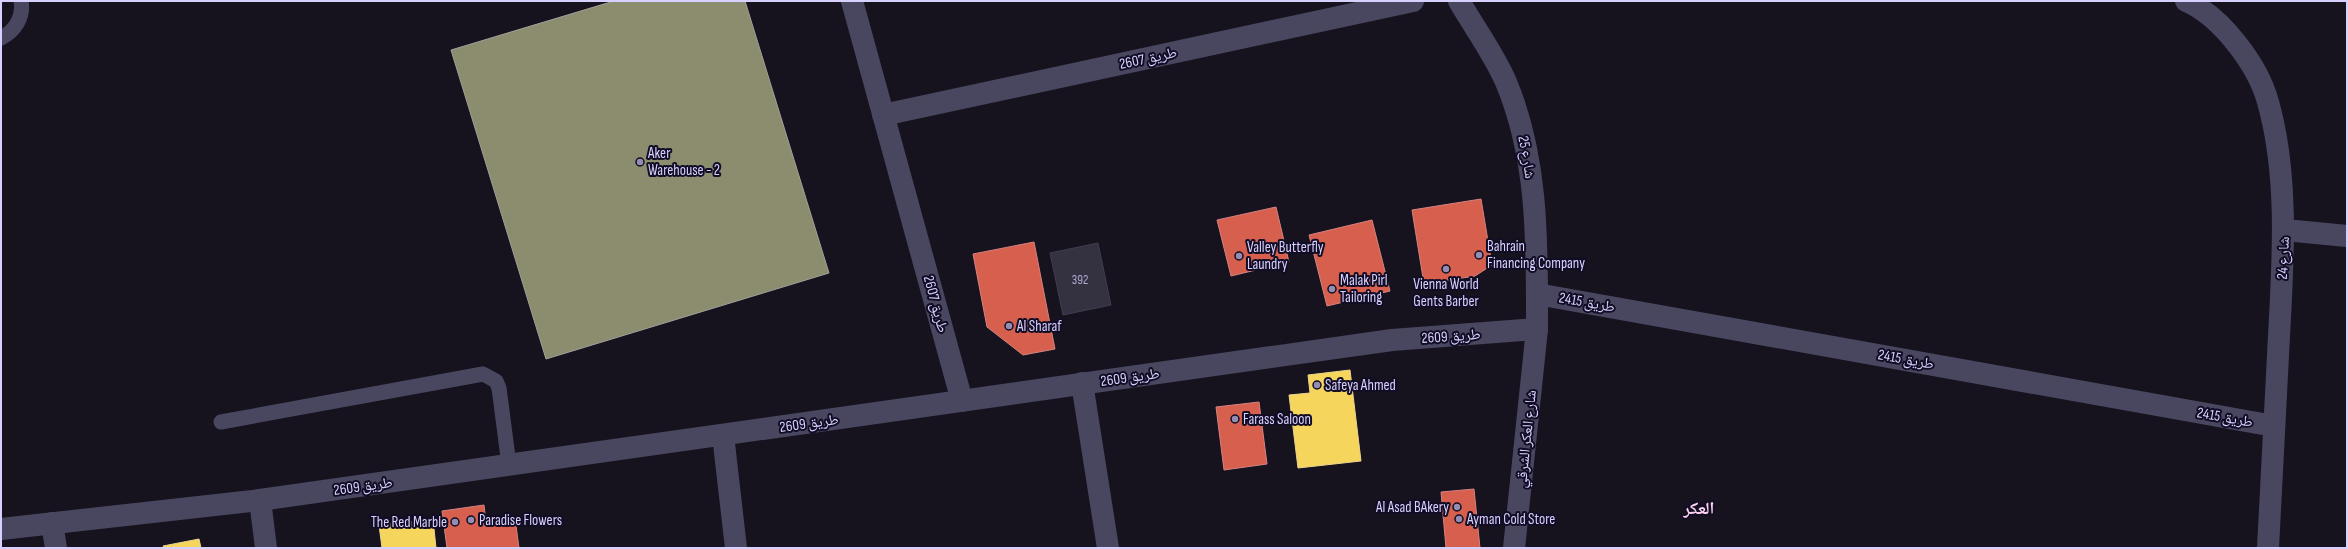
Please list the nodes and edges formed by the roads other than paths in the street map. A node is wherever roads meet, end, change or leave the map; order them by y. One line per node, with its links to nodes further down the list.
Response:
1 (21, 1): 6 (lane)
2 (852, 1): 7 (street, طريق 2607)
3 (1413, 1): 7 (street, طريق 2607)
4 (1459, 1): 10 (street, شارع 25)
5 (2186, 1): 8 (street, شارع 24)
6 (1, 38)
7 (883, 115): 13 (street, طريق 2607)
8 (2285, 230): 9 (street); 15 (street, شارع 24)
9 (2347, 236)
10 (1537, 294): 11 (street, شارع 25); 15 (street, طريق 2415)
11 (1537, 329): 12 (street, طريق 2609); 25 (street, شارع العكر الشرقي)
12 (1082, 383): 13 (street, طريق 2609); 24 (street)
13 (962, 401): 16 (street, طريق 2609)
14 (220, 422): 17 (lane)
15 (2274, 426): 26 (street, شارع 24)
16 (723, 435): 17 (street, طريق 2609); 23 (street)
17 (509, 465): 18 (street, طريق 2609)
18 (260, 500): 19 (street, طريق 2609); 22 (street)
19 (52, 523): 20 (street, طريق 2609); 21 (street)
20 (1, 529)
21 (56, 548)
22 (266, 548)
23 (736, 548)
24 (1108, 548)
25 (1514, 548)
26 (2268, 548)

